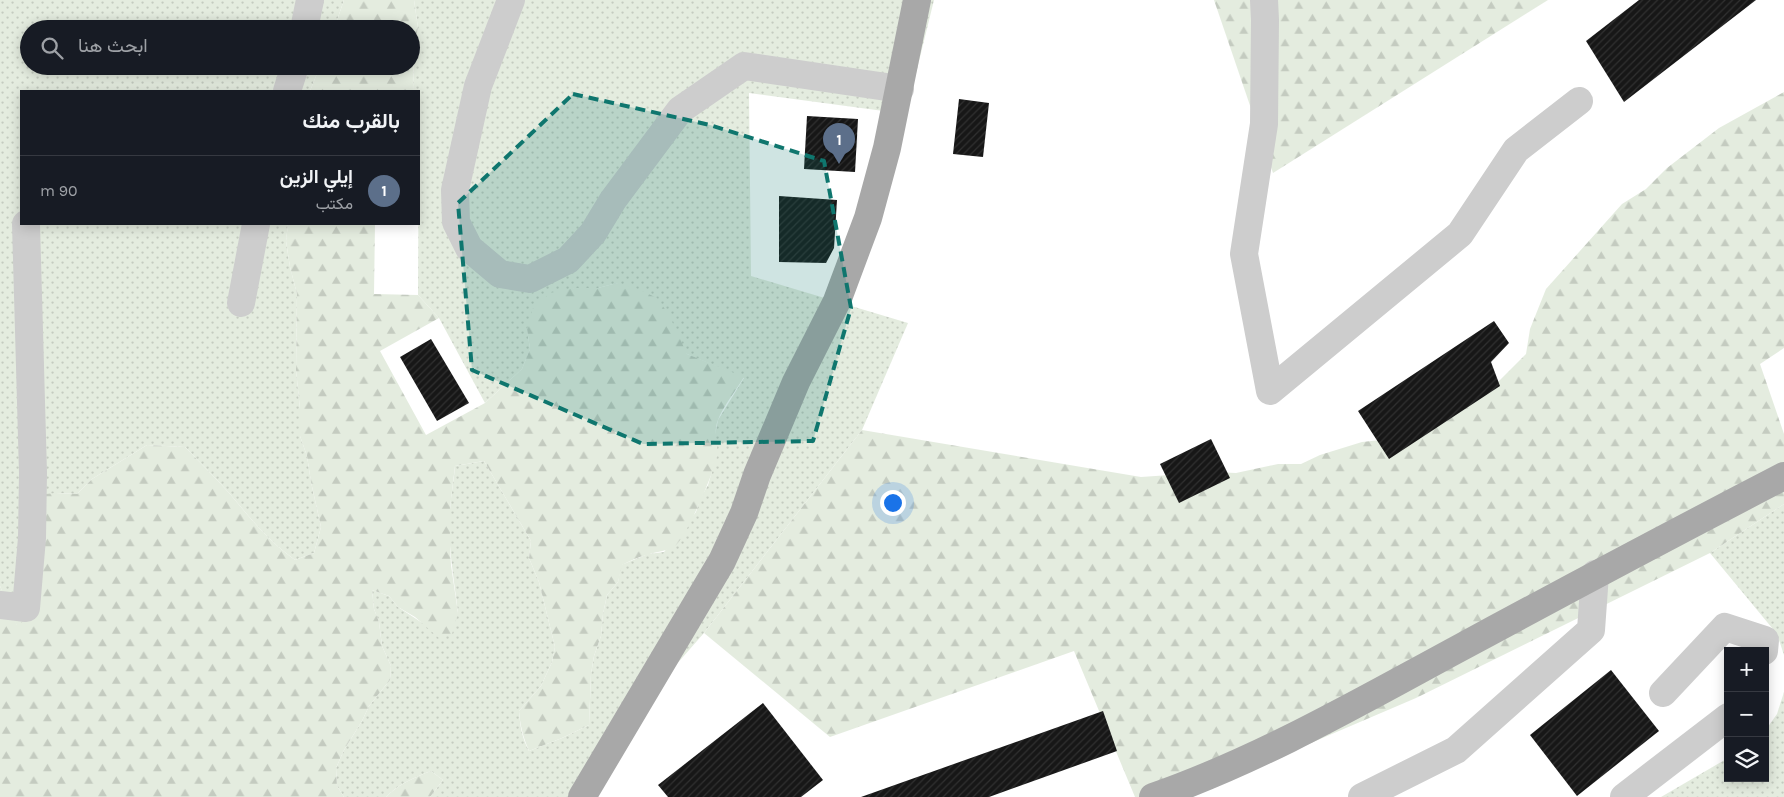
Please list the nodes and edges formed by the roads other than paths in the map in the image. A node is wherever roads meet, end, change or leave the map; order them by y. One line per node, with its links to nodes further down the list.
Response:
1 (310, 0): 5 (street)
2 (512, 0): 7 (street)
3 (917, 0): 7 (main road)
4 (1264, 0): 9 (street)
5 (306, 20)
6 (292, 75): 8 (street)
7 (900, 88): 19 (main road)
8 (287, 90)
9 (1579, 100)
10 (26, 225): 15 (street)
11 (256, 225): 12 (street)
12 (242, 303)
13 (1784, 476): 14 (main road)
14 (1595, 574): 20 (main road); 21 (street)
15 (0, 605)
16 (1764, 647): 17 (street)
17 (1663, 692)
18 (1724, 720): 22 (street)
19 (582, 797)
20 (1153, 797)
21 (1362, 797)
22 (1624, 797)

